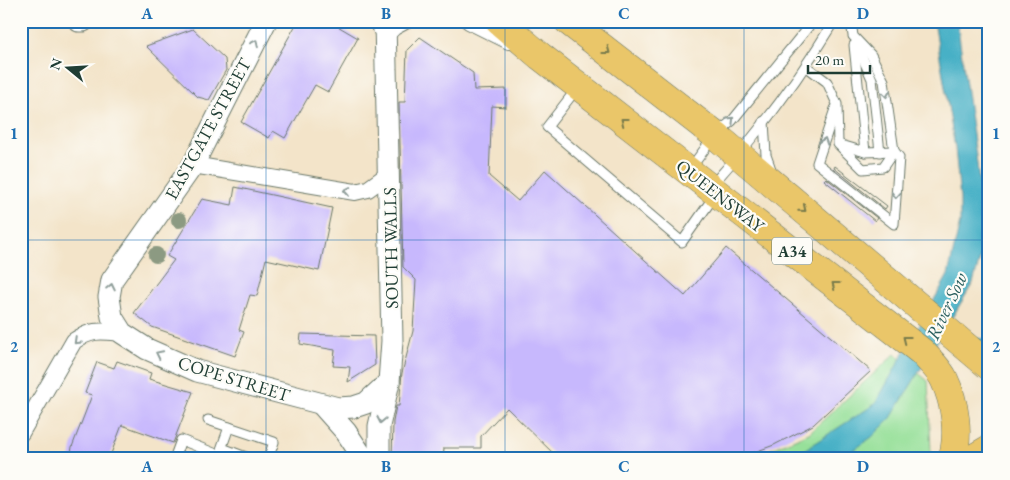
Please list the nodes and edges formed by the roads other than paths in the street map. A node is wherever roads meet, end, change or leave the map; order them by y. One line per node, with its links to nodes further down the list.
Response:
1 (266, 21): 22 (street, EASTGATE STREET, one-way to 1)
2 (405, 21): 9 (street, SOUTH WALLS)
3 (469, 21): 11 (street)
4 (499, 21): 11 (highway, QUEENSWAY / A34)
5 (568, 21): 16 (highway, A34, one-way to 16)
6 (812, 21): 16 (lane, one-way to 6)
7 (834, 21): 12 (lane)
8 (850, 21): 10 (lane)
9 (382, 26): 23 (street, SOUTH WALLS)
10 (853, 36): 18 (lane, one-way to 18); 19 (lane); 20 (lane)
11 (540, 56): 13 (highway, QUEENSWAY / A34)
12 (806, 66): 14 (lane); 15 (lane)
13 (579, 86): 24 (highway, QUEENSWAY / A34, one-way to 13); 24 (lane)
14 (837, 104): 17 (lane); 18 (lane, one-way to 14)
15 (764, 121): 21 (lane); 25 (lane)
16 (715, 135): 21 (highway, A34); 24 (lane)
17 (838, 144): 18 (lane); 19 (lane)
18 (894, 151): 20 (lane)
19 (865, 152): 20 (lane)
20 (880, 152)
21 (738, 155): 24 (lane); 25 (highway, A34)
22 (193, 165): 23 (street, one-way to 22); 26 (street, EASTGATE STREET, one-way to 22)
23 (390, 173): 28 (street, SOUTH WALLS)
24 (705, 184): 40 (highway, QUEENSWAY / A34, one-way to 24)
25 (778, 188): 27 (highway, A34, one-way to 27)
26 (122, 333): 29 (street, COPE STREET, one-way to 26); 32 (street, one-way to 32)
27 (982, 361)
28 (389, 382): 29 (street, COPE STREET); 39 (street, SOUTH WALLS, one-way to 39)
29 (322, 405): 38 (street)
30 (208, 420): 31 (lane)
31 (229, 427): 34 (lane); 37 (lane)
32 (21, 433)
33 (989, 450): 41 (highway)
34 (220, 454): 35 (lane); 36 (lane)
35 (174, 459)
36 (251, 459)
37 (268, 459)
38 (364, 459)
39 (379, 459)
40 (952, 459)
41 (972, 459)

